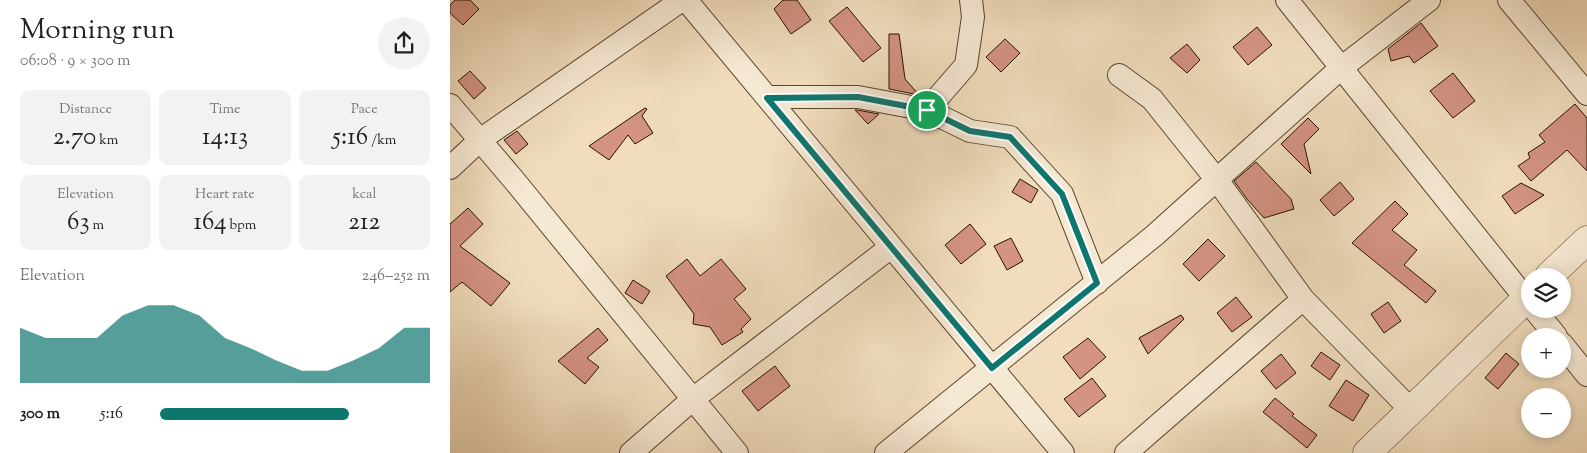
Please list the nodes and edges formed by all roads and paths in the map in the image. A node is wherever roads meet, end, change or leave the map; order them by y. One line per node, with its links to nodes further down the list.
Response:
1 (682, 0): 13 (street)
2 (686, 0): 10 (street)
3 (971, 0): 12 (street)
4 (1286, 0): 7 (street)
5 (1429, 0): 7 (street)
6 (1509, 0): 9 (street)
7 (1341, 68): 15 (street); 20 (street)
8 (1119, 74): 15 (street)
9 (1587, 94)
10 (767, 98): 12 (street); 17 (street)
11 (450, 105): 13 (street)
12 (927, 110): 19 (street)
13 (480, 140): 14 (street); 28 (street)
14 (450, 168)
15 (1217, 180): 19 (street); 21 (street)
16 (1587, 240): 18 (street)
17 (891, 246): 26 (street); 28 (street)
18 (1557, 268)
19 (1097, 283): 26 (street)
20 (1521, 291)
21 (1303, 299): 29 (street); 34 (street)
22 (1521, 310): 29 (street)
23 (1542, 318): 24 (street)
24 (1550, 328)
25 (1571, 355): 27 (street)
26 (992, 368): 32 (street); 33 (street)
27 (1587, 375)
28 (693, 399): 30 (street); 31 (street)
29 (1411, 410): 35 (street)
30 (631, 453)
31 (737, 453)
32 (886, 453)
33 (1063, 453)
34 (1126, 453)
35 (1367, 453)

